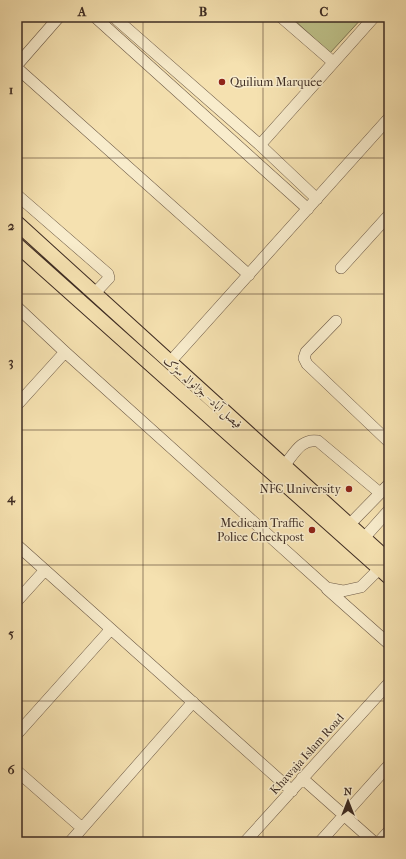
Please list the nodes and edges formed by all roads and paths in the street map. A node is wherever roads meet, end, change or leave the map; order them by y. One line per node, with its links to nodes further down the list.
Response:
1 (59, 17): 7 (street)
2 (95, 17): 12 (street)
3 (114, 17): 9 (street)
4 (281, 17): 6 (street)
5 (374, 17): 6 (street)
6 (333, 62): 9 (street)
7 (17, 66): 19 (street)
8 (389, 118): 11 (street)
9 (260, 145): 11 (street)
10 (17, 195): 20 (street)
11 (317, 199): 12 (street)
12 (308, 209): 19 (street)
13 (389, 215): 17 (street)
14 (17, 223): 18 (main road, فیصل آباد– جڑانوالہ سڑک)
15 (17, 232): 18 (main road)
16 (17, 245): 34 (main road, فیصل آباد– جڑانوالہ سڑک)
17 (341, 268)
18 (71, 273): 20 (main road, فیصل آباد– جڑانوالہ سڑک)
19 (249, 275): 24 (street)
20 (94, 294): 24 (main road, فیصل آباد– جڑانوالہ سڑک)
21 (17, 307): 23 (street)
22 (336, 321): 26 (street)
23 (65, 352): 25 (street); 36 (street)
24 (170, 362): 27 (main road, فیصل آباد– جڑانوالہ سڑک)
25 (17, 406)
26 (389, 442)
27 (284, 466): 29 (street); 31 (main road, فیصل آباد– جڑانوالہ سڑک)
28 (389, 484): 29 (street)
29 (380, 493): 31 (street)
30 (389, 510): 32 (street)
31 (349, 524): 32 (main road, فیصل آباد– جڑانوالہ سڑک)
32 (364, 538): 34 (main road, فیصل آباد– جڑانوالہ سڑک)
33 (17, 545): 35 (street)
34 (386, 569): 36 (street)
35 (45, 570): 37 (street); 38 (street)
36 (327, 588): 39 (street)
37 (17, 602)
38 (111, 629): 41 (street); 42 (street)
39 (389, 644)
40 (389, 683): 45 (street, Khawaja Islam Road)
41 (193, 702): 46 (street); 48 (street)
42 (17, 734)
43 (389, 765): 47 (street)
44 (18, 774): 48 (street)
45 (302, 778): 46 (street, Khawaja Islam Road); 47 (street)
46 (292, 791): 51 (street, Khawaja Islam Road)
47 (344, 815): 52 (street); 53 (street)
48 (82, 828): 50 (street)
49 (389, 831): 54 (street)
50 (70, 842)
51 (246, 842)
52 (320, 842)
53 (374, 842)
54 (380, 842)

